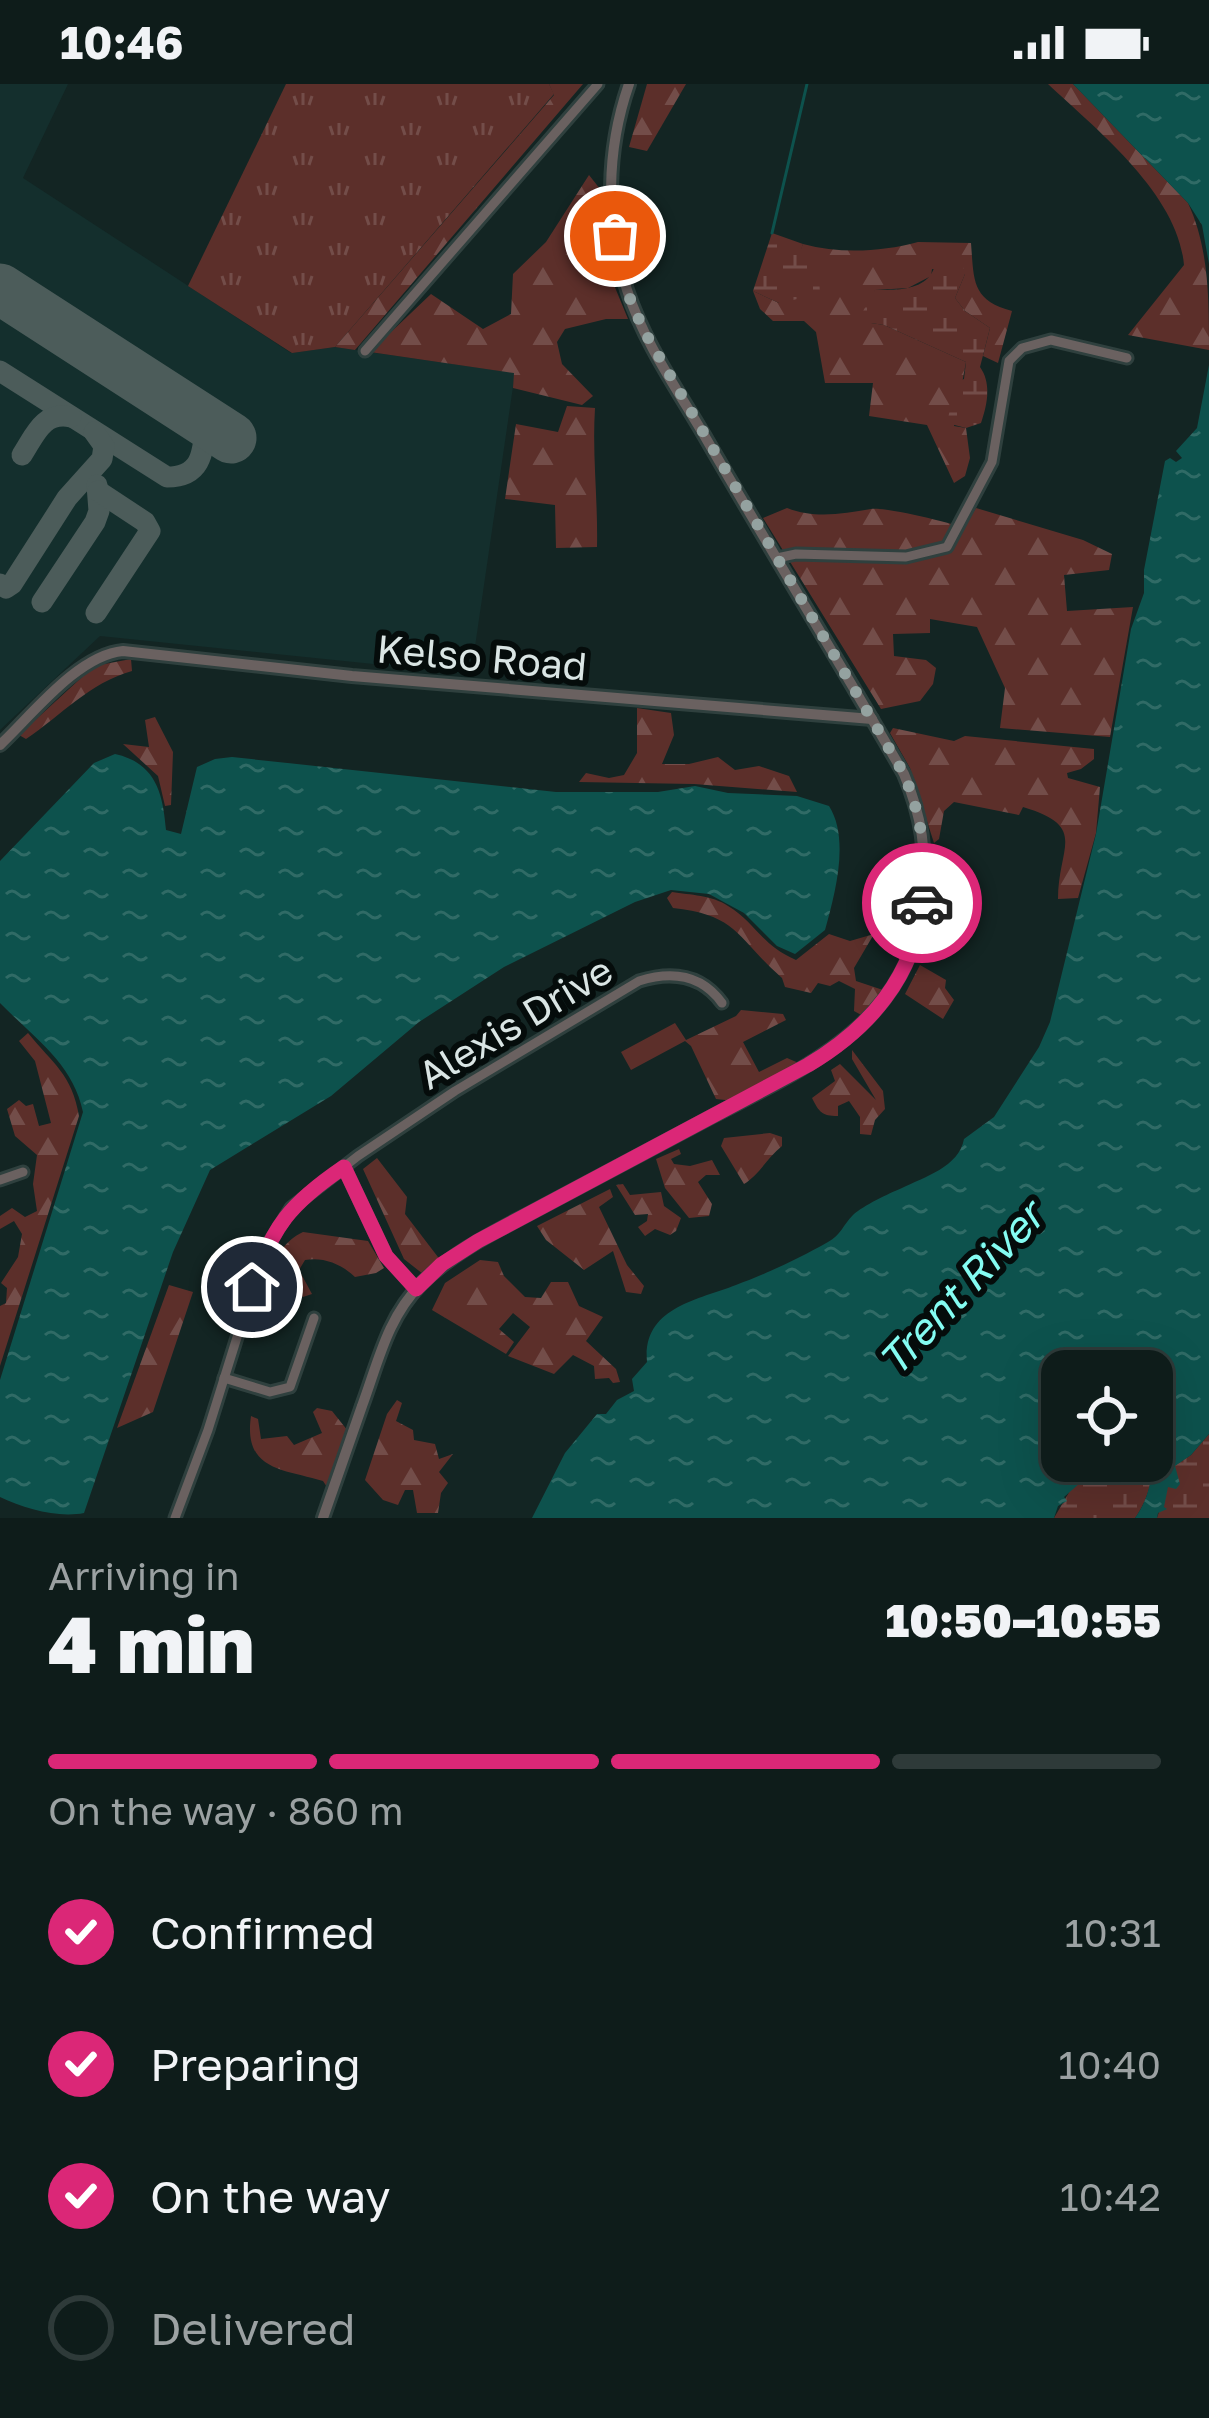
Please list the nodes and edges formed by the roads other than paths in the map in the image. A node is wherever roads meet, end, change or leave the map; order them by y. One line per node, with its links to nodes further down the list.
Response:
1 (598, 84): 3 (street)
2 (629, 84): 5 (street)
3 (365, 351)
4 (1127, 358): 5 (street)
5 (777, 558): 6 (street)
6 (872, 719): 7 (street, Kelso Road); 12 (street)
7 (0, 746)
8 (722, 1003): 9 (street, Alexis Drive)
9 (344, 1167): 12 (street); 14 (street, Alexis Drive)
10 (23, 1172): 11 (street)
11 (0, 1180)
12 (416, 1289): 16 (street)
13 (314, 1318): 14 (street)
14 (224, 1378): 15 (street, Alexis Drive)
15 (176, 1518)
16 (323, 1518)

